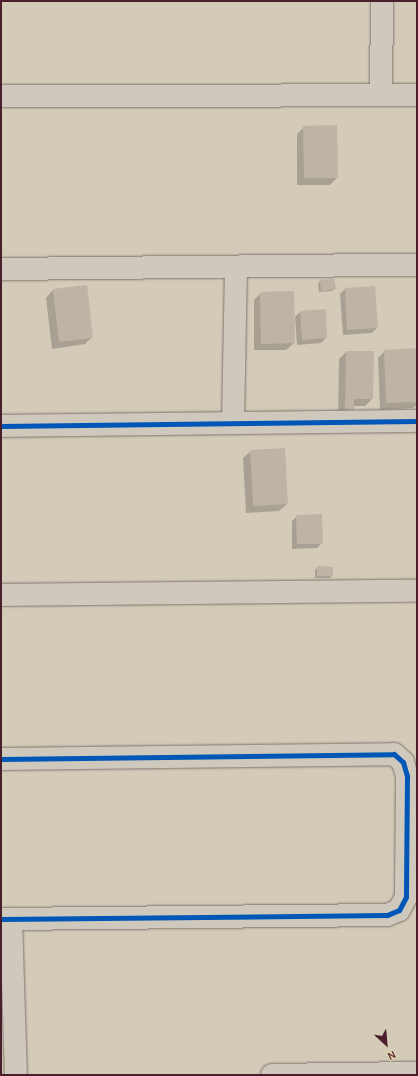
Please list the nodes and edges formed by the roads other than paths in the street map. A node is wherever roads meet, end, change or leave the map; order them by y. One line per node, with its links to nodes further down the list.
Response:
1 (382, 1): 2 (street)
2 (381, 95): 3 (street); 4 (street)
3 (417, 95)
4 (1, 96)
5 (417, 265): 6 (street)
6 (236, 267): 7 (street); 9 (street)
7 (1, 269)
8 (417, 421): 9 (street)
9 (234, 423): 10 (street)
10 (1, 426)
11 (417, 591): 12 (street)
12 (1, 595)
13 (1, 759): 14 (street)
14 (6, 919): 16 (street)
15 (417, 1074): 17 (street)
16 (16, 1075)
17 (272, 1075)

